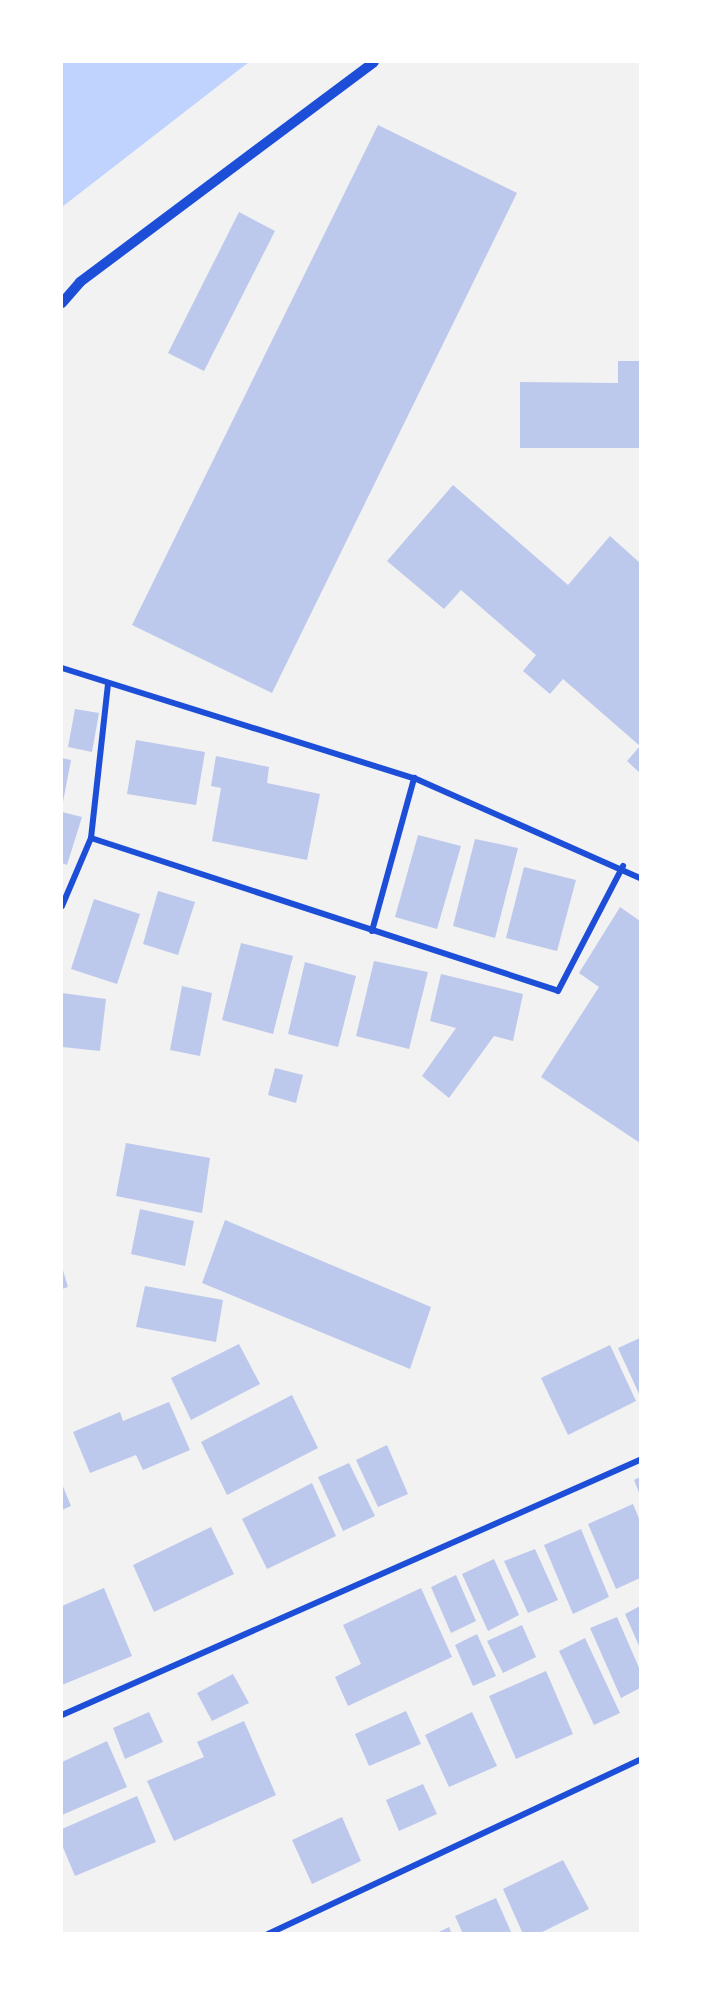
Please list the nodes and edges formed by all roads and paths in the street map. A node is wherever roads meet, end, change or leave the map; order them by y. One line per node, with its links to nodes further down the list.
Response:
1 (375, 62): 2 (street)
2 (62, 303)
3 (62, 668): 4 (street)
4 (108, 684): 5 (street); 6 (street)
5 (414, 778): 7 (street); 10 (street)
6 (91, 838): 9 (street); 10 (street)
7 (623, 866): 8 (street); 10 (street)
8 (640, 878)
9 (62, 906)
10 (372, 931)
11 (640, 1460): 12 (street)
12 (62, 1714)
13 (640, 1760): 14 (street)
14 (268, 1934)

